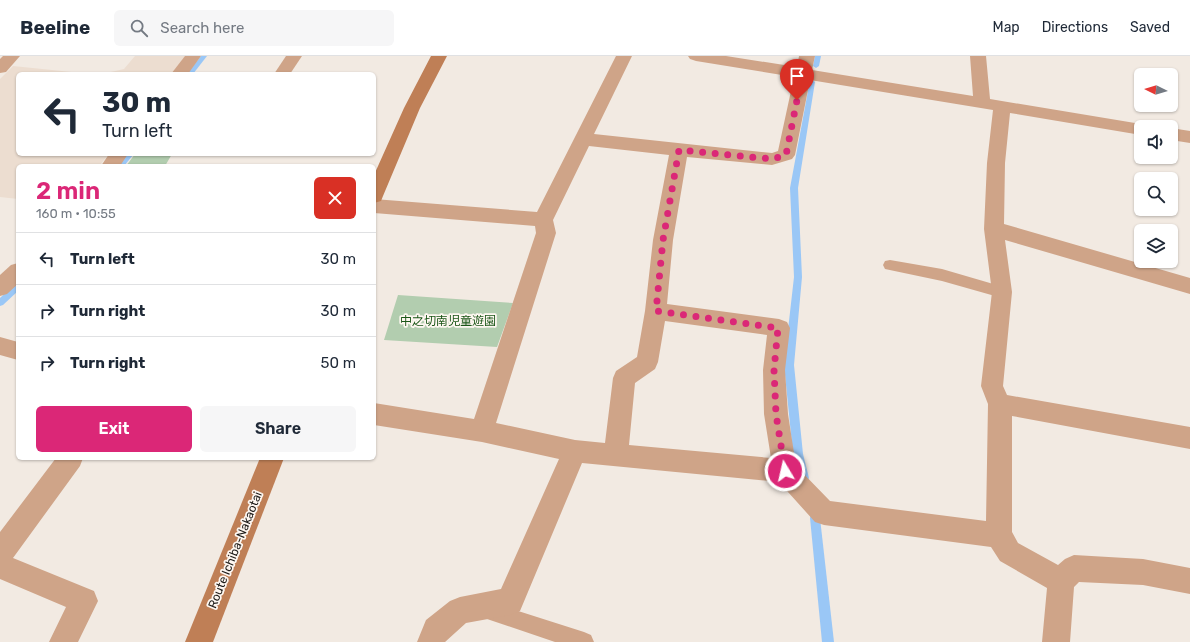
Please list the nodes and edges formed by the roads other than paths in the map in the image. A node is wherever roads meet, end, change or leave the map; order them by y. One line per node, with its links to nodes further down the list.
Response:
1 (12, 56): 9 (street)
2 (193, 56): 10 (street)
3 (294, 56): 11 (street)
4 (439, 56): 19 (main road)
5 (624, 56): 17 (street)
6 (696, 56): 8 (street)
7 (978, 56): 12 (street)
8 (805, 64): 12 (street); 18 (street)
9 (0, 68)
10 (181, 72)
11 (283, 72)
12 (982, 102): 13 (street)
13 (1002, 106): 14 (street); 22 (street)
14 (1134, 128)
15 (1178, 135): 16 (street)
16 (1190, 137)
17 (584, 139): 18 (street); 21 (street)
18 (679, 150): 28 (street)
19 (376, 191)
20 (376, 206): 21 (street)
21 (543, 220): 33 (street)
22 (994, 229): 25 (street); 27 (street)
23 (890, 265): 27 (lane)
24 (16, 273): 26 (street)
25 (1190, 286)
26 (0, 288)
27 (1002, 292): 31 (street)
28 (656, 311): 36 (street); 39 (street)
29 (0, 346): 30 (street)
30 (16, 350)
31 (1000, 404): 34 (street); 40 (street)
32 (376, 414): 33 (street)
33 (482, 431): 35 (street)
34 (1190, 438)
35 (575, 450): 36 (street); 45 (street)
36 (616, 455): 39 (street)
37 (70, 460): 41 (street)
38 (271, 460): 47 (main road, Route Ichiba-Nakaotai)
39 (785, 471): 40 (street)
40 (999, 535): 43 (street)
41 (0, 554)
42 (0, 566): 46 (street)
43 (1061, 581): 44 (street); 50 (street)
44 (1190, 581)
45 (480, 608): 48 (street); 49 (lane)
46 (63, 642)
47 (199, 642)
48 (431, 642)
49 (584, 642)
50 (1056, 642)

